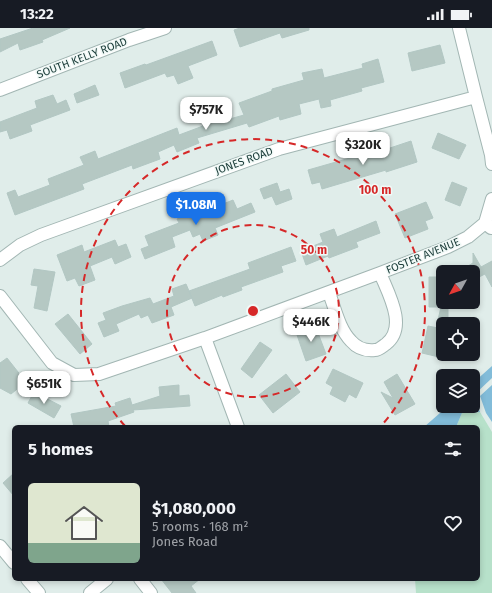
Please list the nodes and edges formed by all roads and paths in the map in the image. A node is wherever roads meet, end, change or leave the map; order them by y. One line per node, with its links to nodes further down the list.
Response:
1 (165, 28): 3 (street, SOUTH KELLY ROAD)
2 (459, 28): 4 (street)
3 (0, 90)
4 (476, 97): 5 (street); 8 (street, JONES ROAD)
5 (492, 164)
6 (492, 199): 7 (street)
7 (489, 226): 9 (street, FOSTER AVENUE)
8 (0, 260)
9 (380, 273): 10 (street, FOSTER AVENUE); 10 (street, FOSTER AVENUE)
10 (330, 293): 12 (street, FOSTER AVENUE)
11 (0, 296): 12 (street, FOSTER AVENUE)
12 (205, 338): 13 (street)
13 (237, 425)
14 (0, 546): 15 (street)
15 (12, 561)
16 (29, 581): 19 (street)
17 (104, 581): 20 (street)
18 (142, 581): 21 (street)
19 (39, 593)
20 (90, 593)
21 (151, 593)

